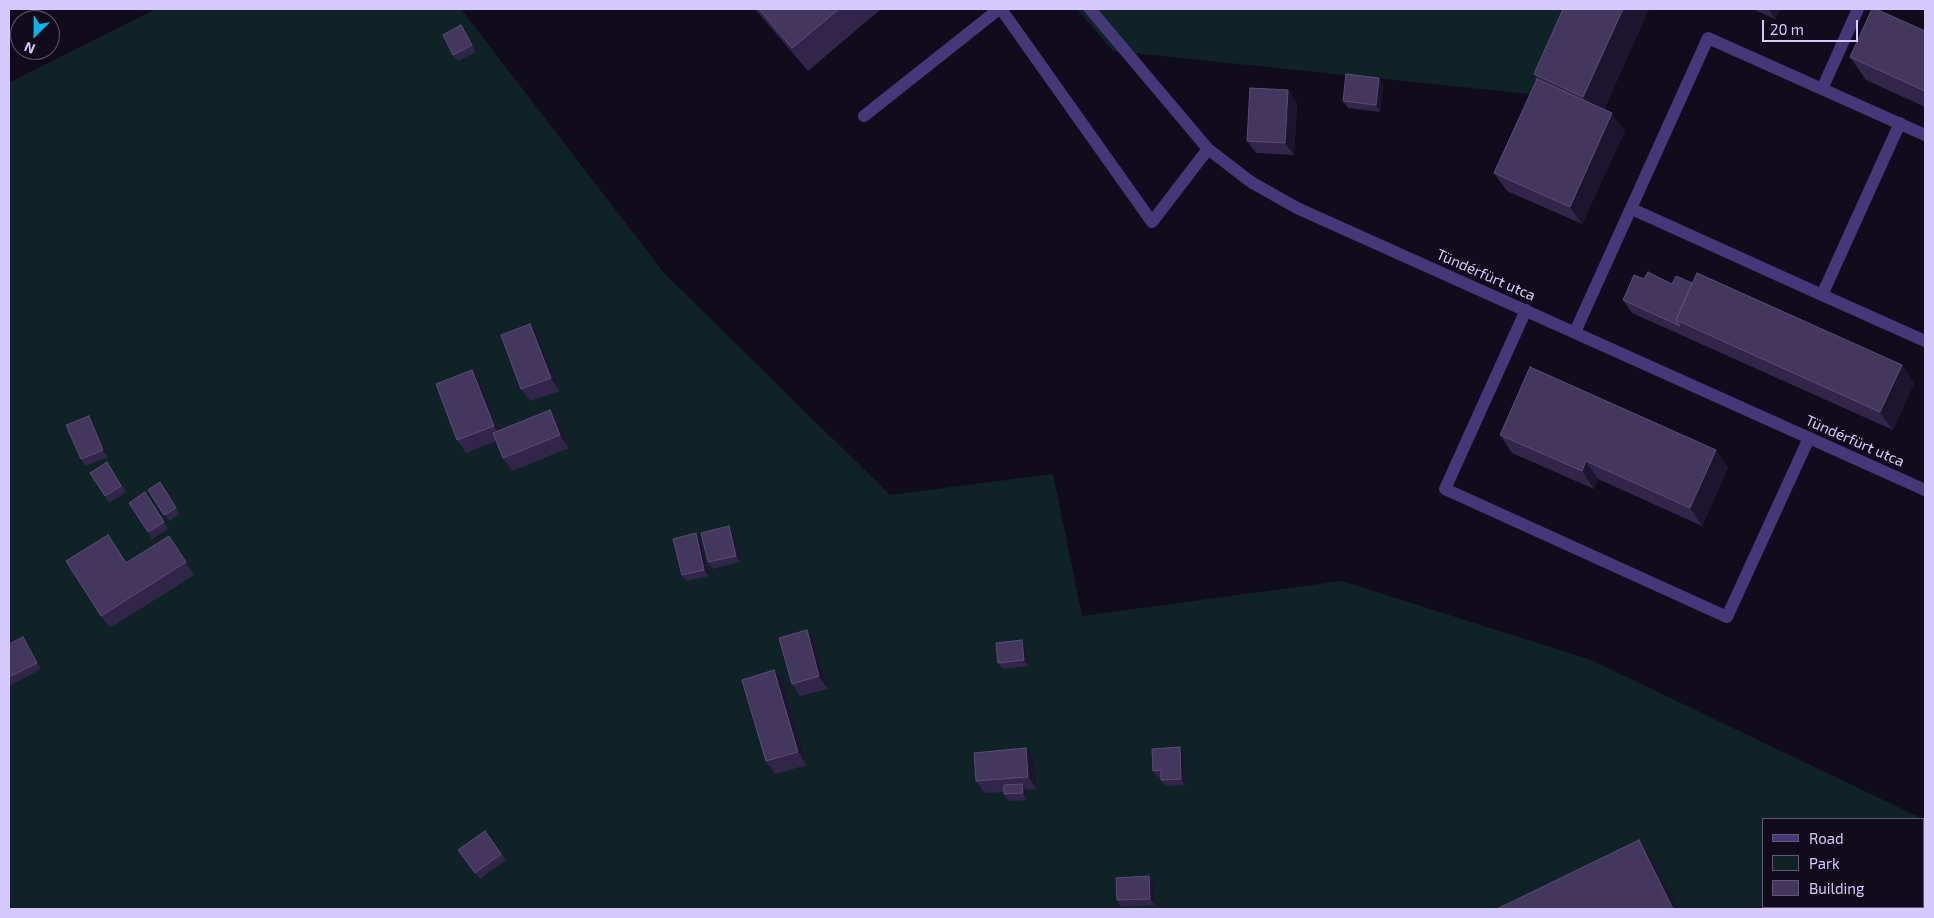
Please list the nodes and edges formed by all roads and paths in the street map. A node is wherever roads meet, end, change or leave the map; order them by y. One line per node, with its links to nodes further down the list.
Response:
1 (1000, 9): 5 (street); 8 (street)
2 (1090, 9): 8 (street, Tündérfürt utca)
3 (1858, 9): 4 (street)
4 (1822, 89): 6 (street); 9 (street)
5 (864, 116)
6 (1900, 124): 7 (street); 10 (street)
7 (1925, 135)
8 (1208, 149): 11 (street, Tündérfürt utca)
9 (1632, 208): 10 (street); 12 (street)
10 (1822, 295): 13 (street)
11 (1526, 310): 12 (street, Tündérfürt utca); 14 (street)
12 (1574, 332): 14 (street, Tündérfürt utca)
13 (1925, 341)
14 (1808, 438): 15 (street, Tündérfürt utca)
15 (1925, 490)

